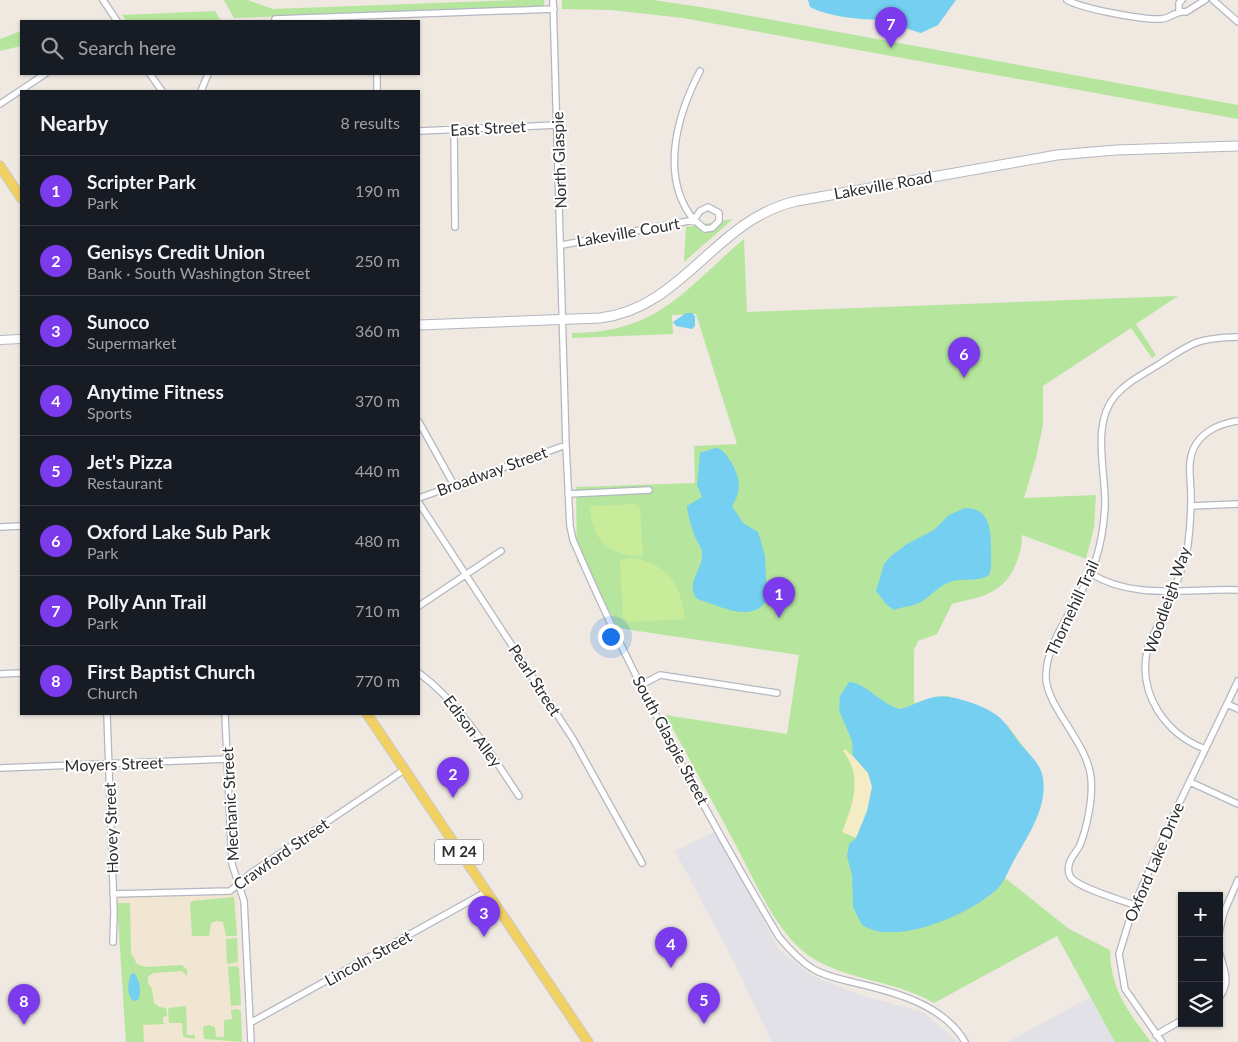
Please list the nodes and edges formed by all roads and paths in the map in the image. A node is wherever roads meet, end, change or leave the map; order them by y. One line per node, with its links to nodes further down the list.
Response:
1 (104, 0): 11 (street)
2 (553, 0): 7 (street, North Glaspie)
3 (1067, 0): 8 (street)
4 (1182, 0): 8 (street)
5 (1205, 0): 8 (street)
6 (1213, 0): 12 (street)
7 (554, 9): 10 (street); 24 (street, North Glaspie)
8 (1179, 11)
9 (275, 18): 10 (street)
10 (375, 19)
11 (116, 20)
12 (1238, 22)
13 (700, 71): 30 (street)
14 (44, 75): 18 (street)
15 (151, 75): 19 (street)
16 (208, 75): 20 (street)
17 (377, 75): 21 (street)
18 (21, 90)
19 (161, 90)
20 (201, 90)
21 (377, 90)
22 (20, 91): 23 (street)
23 (0, 104)
24 (557, 125): 25 (street, East Street); 32 (street, North Glaspie)
25 (454, 129): 26 (street, East Street); 31 (street)
26 (420, 131)
27 (1238, 146): 33 (main road, Lakeville Road)
28 (0, 166): 29 (main road)
29 (20, 196)
30 (694, 220): 30 (street, Lakeville Court); 32 (street, Lakeville Court)
31 (454, 227)
32 (562, 245): 33 (street, North Glaspie)
33 (562, 320): 34 (main road, Lakeville Road); 40 (street, South Glaspie Street)
34 (420, 324)
35 (1238, 336): 51 (street, Thornehill Trail)
36 (20, 339): 37 (street)
37 (0, 340)
38 (1238, 421): 47 (street, Woodleigh Way)
39 (420, 424): 41 (street)
40 (566, 445): 41 (street, Broadway Street); 43 (street, South Glaspie Street)
41 (454, 485): 44 (street, Broadway Street)
42 (649, 490): 43 (street)
43 (568, 494): 60 (street, South Glaspie Street)
44 (420, 498)
45 (420, 504): 52 (street, Pearl Street)
46 (1238, 504): 47 (street)
47 (1191, 506): 54 (street, Woodleigh Way)
48 (20, 526): 49 (street)
49 (0, 527)
50 (501, 551): 52 (street)
51 (1090, 573): 54 (street); 80 (street, Thornehill Trail)
52 (467, 574): 55 (street); 75 (street, Pearl Street)
53 (1238, 590): 54 (street)
54 (1173, 591): 67 (street, Woodleigh Way)
55 (420, 605)
56 (20, 673): 57 (street)
57 (0, 674)
58 (420, 674): 73 (street, Edison Alley)
59 (1238, 681): 62 (street, Oxford Lake Drive)
60 (641, 685): 61 (street); 90 (street, South Glaspie Street)
61 (777, 692)
62 (1227, 704): 63 (street); 67 (street, Oxford Lake Drive)
63 (1238, 709)
64 (107, 715): 69 (street, Hovey Street)
65 (225, 715): 68 (street, Mechanic Street)
66 (368, 715): 71 (main road, M 24)
67 (1205, 749): 72 (street, Oxford Lake Drive)
68 (228, 759): 69 (street, Moyers Street); 77 (street, Mechanic Street)
69 (108, 764): 70 (street, Moyers Street); 79 (street, Hovey Street)
70 (0, 768)
71 (404, 770): 77 (street, Crawford Street); 78 (main road, M 24)
72 (1190, 782): 74 (street); 80 (street, Oxford Lake Drive)
73 (519, 796)
74 (1238, 804)
75 (642, 863)
76 (1238, 880): 81 (street)
77 (239, 883): 79 (street, Crawford Street); 86 (street, Mechanic Street)
78 (486, 892): 86 (street, Lincoln Street); 89 (main road, M 24)
79 (113, 894): 82 (street, Hovey Street)
80 (1134, 905): 87 (street, Oxford Lake Drive)
81 (1223, 916)
82 (113, 942)
83 (1223, 966): 84 (street)
84 (1223, 990)
85 (1178, 1022): 87 (street)
86 (250, 1023): 88 (street, Mechanic Street)
87 (1156, 1035): 91 (street, Oxford Lake Drive)
88 (251, 1042)
89 (588, 1042)
90 (965, 1042)
91 (1162, 1042)

